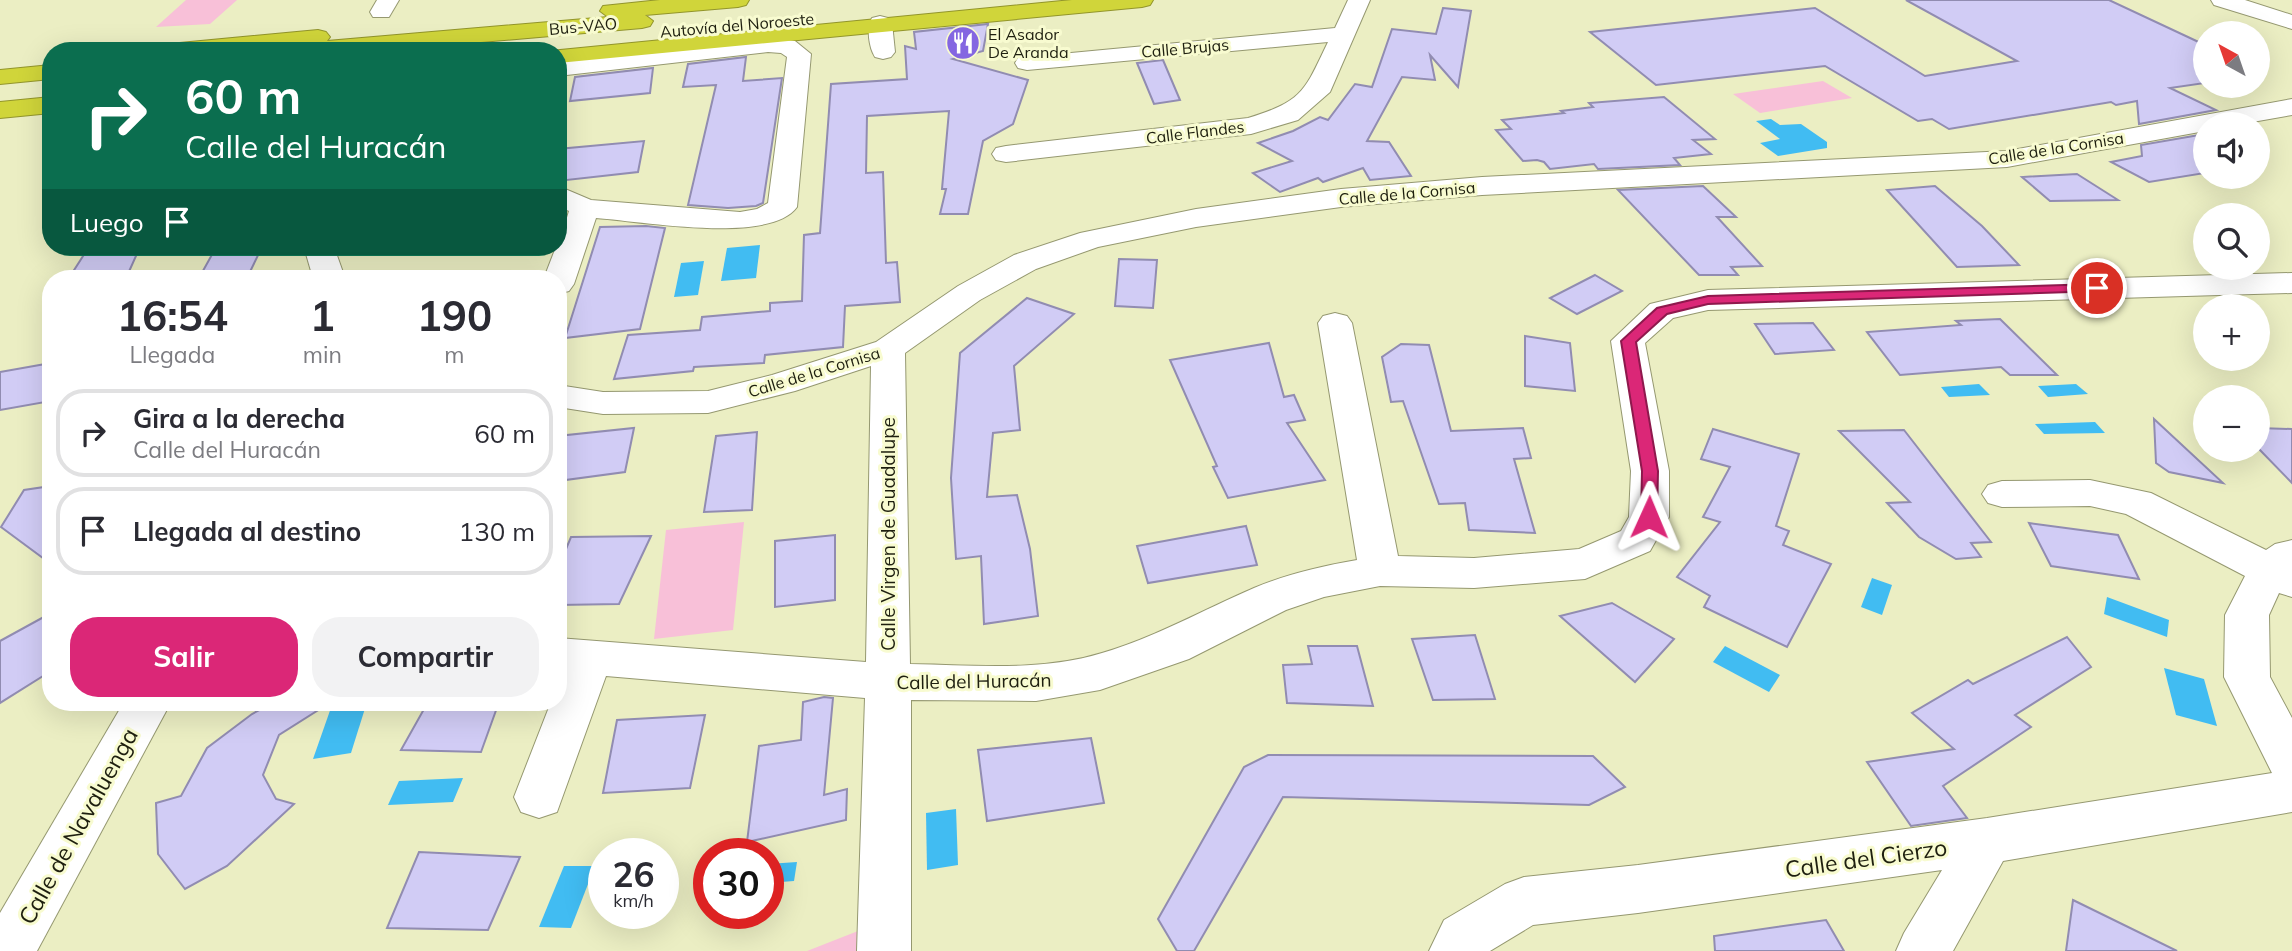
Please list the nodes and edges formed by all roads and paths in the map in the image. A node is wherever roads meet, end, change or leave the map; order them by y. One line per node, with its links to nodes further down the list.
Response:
1 (1006, 0): 13 (highway, Autovía del Noroeste)
2 (1142, 0): 7 (highway)
3 (1359, 0): 9 (street, Calle Flandes)
4 (2222, 0): 6 (street)
5 (745, 6): 8 (highway, Bus-VAO); 10 (highway, Autovía del Noroeste)
6 (2292, 22)
7 (880, 23): 14 (street); 15 (highway)
8 (590, 26): 11 (highway, Bus-VAO); 12 (highway)
9 (1343, 34): 18 (street, Calle Brujas); 29 (street, Calle Flandes)
10 (284, 42)
11 (399, 42)
12 (434, 42)
13 (563, 42)
14 (883, 51)
15 (567, 60)
16 (567, 60): 30 (street)
17 (42, 62): 19 (highway)
18 (1027, 62)
19 (0, 66)
20 (42, 73): 21 (highway)
21 (0, 77)
22 (42, 80): 23 (highway)
23 (0, 83)
24 (42, 91): 25 (highway)
25 (0, 95)
26 (42, 106): 28 (highway)
27 (2292, 107): 34 (street, Calle de la Cornisa)
28 (0, 110)
29 (1006, 154)
30 (572, 202): 31 (street)
31 (567, 231)
32 (2292, 283): 38 (street, Calle del Huracán)
33 (1335, 323): 38 (street)
34 (888, 349): 35 (street, Calle de la Cornisa); 40 (street, Calle Virgen de Guadalupe)
35 (567, 397)
36 (2002, 494): 37 (street)
37 (2284, 568): 44 (street)
38 (1380, 570): 40 (street, Calle del Huracán)
39 (574, 656): 40 (street, Calle del Huracán); 41 (street, Calle del Huracán)
40 (888, 682): 48 (street, Calle Virgen de Guadalupe)
41 (567, 684)
42 (143, 711): 49 (street, Calle de Navaluenga)
43 (560, 711): 46 (street, Calle del Huracán)
44 (2292, 764)
45 (2292, 791): 47 (street, Calle del Cierzo)
46 (539, 797)
47 (1987, 841): 50 (street, Calle del Cierzo); 51 (street)
48 (884, 940)
49 (8, 951)
50 (1456, 951)
51 (1923, 951)

